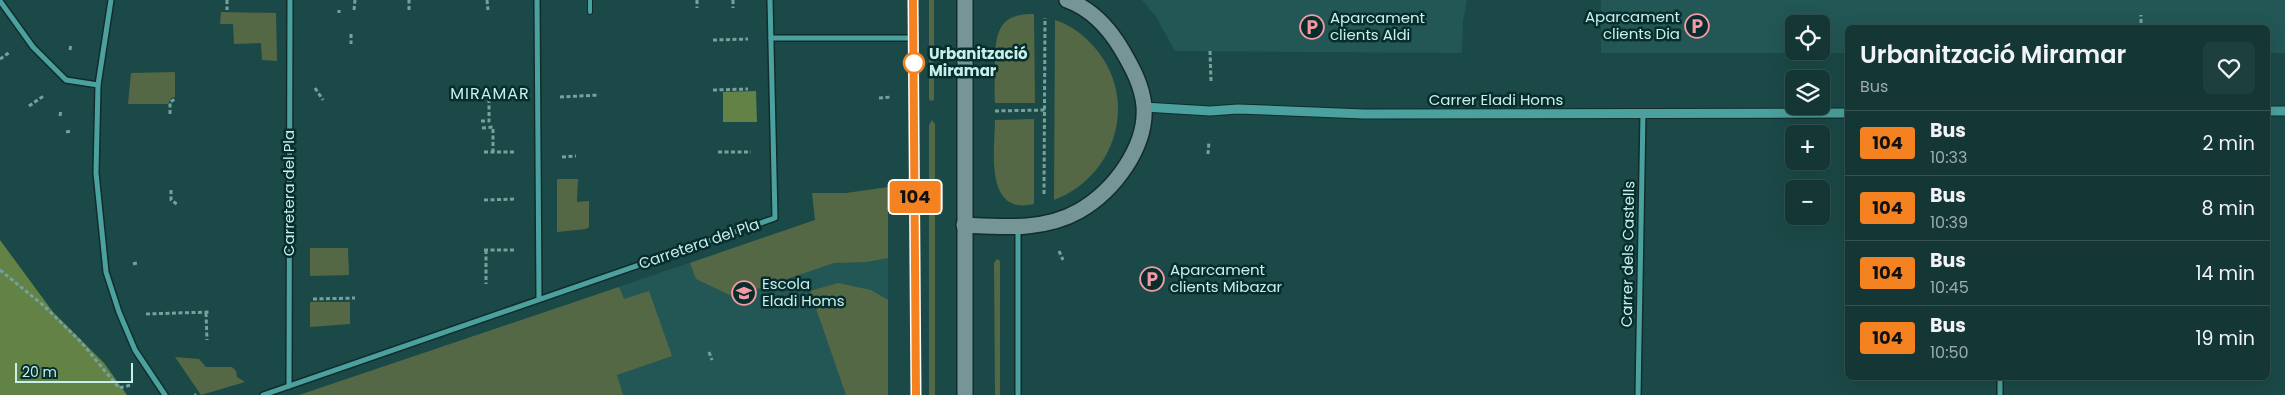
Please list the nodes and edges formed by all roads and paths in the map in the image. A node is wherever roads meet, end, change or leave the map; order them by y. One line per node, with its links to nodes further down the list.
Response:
1 (111, 0): 38 (street)
2 (227, 0): 18 (path)
3 (290, 0): 97 (street, Carretera del Pla)
4 (355, 0): 19 (path)
5 (410, 0): 20 (path)
6 (487, 0): 21 (path)
7 (537, 0): 90 (street)
8 (590, 0): 22 (lane)
9 (697, 0): 16 (path)
10 (733, 0): 17 (path)
11 (770, 0): 27 (street, Carretera del Pla)
12 (913, 0): 28 (street)
13 (964, 0): 81 (main road)
14 (1067, 0): 53 (main road)
15 (0, 1): 38 (street)
16 (697, 8)
17 (733, 8)
18 (227, 10)
19 (354, 10)
20 (409, 10)
21 (488, 10)
22 (590, 12)
23 (2141, 15): 25 (path)
24 (1045, 17): 55 (path)
25 (2140, 23)
26 (351, 34): 32 (path)
27 (771, 38): 28 (street); 90 (street, Carretera del Pla)
28 (914, 38): 100 (street)
29 (756, 39): 30 (path)
30 (713, 40)
31 (71, 44): 33 (path)
32 (351, 44)
33 (70, 50)
34 (1210, 51): 37 (path)
35 (8, 53): 36 (path)
36 (0, 59)
37 (1211, 81)
38 (98, 84): 98 (street)
39 (315, 88): 51 (path)
40 (756, 88): 41 (path)
41 (713, 90)
42 (483, 92): 43 (path)
43 (489, 92): 44 (path); 63 (path)
44 (525, 92)
45 (45, 94): 52 (path)
46 (599, 95): 47 (path)
47 (563, 97)
48 (879, 98): 49 (path)
49 (888, 98)
50 (175, 99): 61 (path)
51 (323, 100)
52 (29, 106)
53 (1144, 107): 59 (street, Carrer Eladi Homs); 82 (main road)
54 (61, 110): 62 (path)
55 (1045, 110): 56 (path); 77 (path)
56 (995, 111)
57 (2285, 111): 58 (street)
58 (2270, 112)
59 (1643, 113): 60 (street, Carrer Eladi Homs); 103 (street, Carrer dels Castells)
60 (1845, 113)
61 (170, 114)
62 (60, 116)
63 (481, 121)
64 (482, 128): 69 (path)
65 (72, 131): 66 (path)
66 (66, 132)
67 (1209, 141): 73 (path)
68 (484, 152): 69 (path)
69 (493, 152): 70 (path)
70 (517, 152)
71 (718, 152): 72 (path)
72 (756, 152)
73 (1208, 154)
74 (568, 156): 75 (path)
75 (576, 156)
76 (171, 190): 80 (path)
77 (1044, 195)
78 (499, 199): 79 (path)
79 (484, 200)
80 (178, 205)
81 (964, 225): 82 (main road); 101 (main road)
82 (1018, 228): 102 (street)
83 (526, 250): 87 (path)
84 (1059, 251): 85 (path)
85 (1063, 260)
86 (0, 270): 96 (path)
87 (486, 284)
88 (355, 298): 89 (path)
89 (310, 299)
90 (539, 299): 97 (street, Carretera del Pla)
91 (146, 314): 92 (path)
92 (207, 340)
93 (709, 352): 94 (path)
94 (712, 360)
95 (2000, 380): 104 (street)
96 (132, 384)
97 (290, 386): 99 (street, Carretera del Pla)
98 (166, 395)
99 (263, 395)
100 (916, 395)
101 (965, 395)
102 (1018, 395)
103 (1638, 395)
104 (2000, 395)

